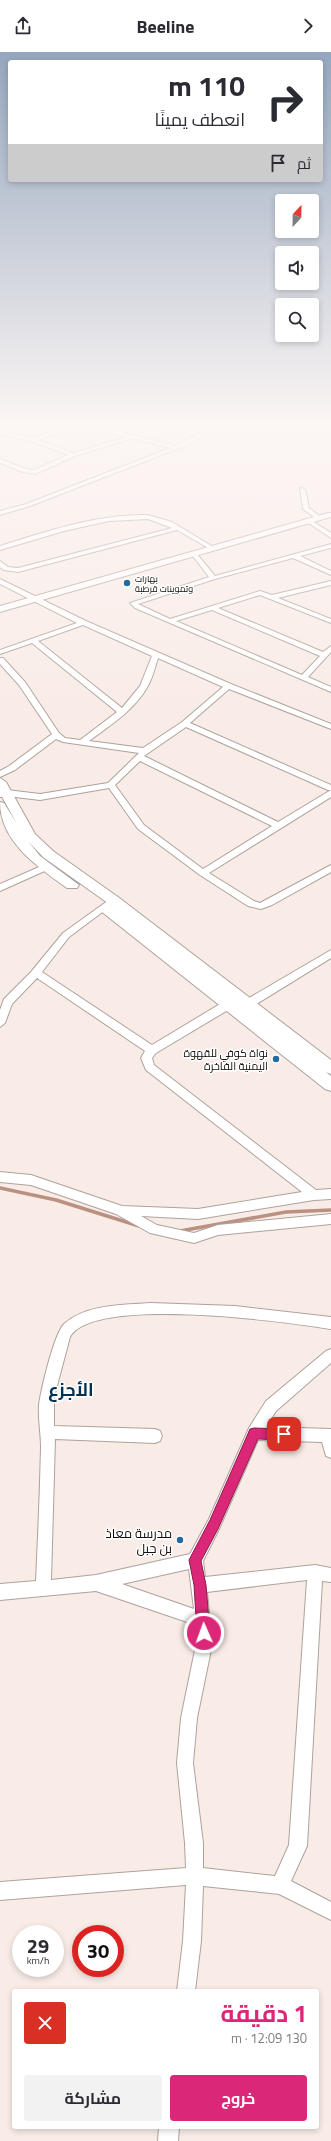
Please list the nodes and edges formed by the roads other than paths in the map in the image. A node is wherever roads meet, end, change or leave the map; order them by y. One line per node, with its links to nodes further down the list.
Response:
1 (103, 519): 8 (street)
2 (157, 519): 5 (street)
3 (314, 519): 4 (street)
4 (309, 521): 6 (street); 9 (street)
5 (178, 528): 9 (street); 12 (street)
6 (331, 536)
7 (331, 546): 11 (street)
8 (0, 548)
9 (212, 548): 10 (street)
10 (194, 554): 14 (street); 18 (street)
11 (294, 556): 13 (street); 14 (street)
12 (1, 564)
13 (331, 573)
14 (213, 578): 21 (street)
15 (0, 581): 18 (street)
16 (331, 582): 17 (street)
17 (273, 597): 19 (street); 22 (street)
18 (35, 599): 20 (street); 23 (street)
19 (212, 608): 21 (street); 28 (street)
20 (0, 609)
21 (170, 621): 30 (street)
22 (331, 621)
23 (83, 623): 24 (street); 27 (street)
24 (34, 641): 26 (street); 33 (street)
25 (331, 648): 28 (street)
26 (0, 652)
27 (156, 654): 31 (street); 33 (street)
28 (324, 655): 30 (street)
29 (0, 660): 36 (street)
30 (303, 678): 32 (street)
31 (228, 686): 34 (street); 35 (street)
32 (331, 690)
33 (122, 712): 37 (street)
34 (184, 724): 38 (street); 41 (street)
35 (331, 727)
36 (56, 735): 37 (street); 39 (street)
37 (82, 742): 38 (street)
38 (142, 754): 40 (street); 45 (street)
39 (0, 774)
40 (111, 785): 42 (street); 48 (street)
41 (331, 788)
42 (2, 790): 50 (main road)
43 (331, 793): 45 (street)
44 (0, 806): 46 (main road)
45 (278, 826): 48 (street)
46 (46, 867): 49 (street); 50 (main road)
47 (329, 871): 48 (street)
48 (203, 873)
49 (0, 888)
50 (108, 903): 52 (street); 53 (main road); 53 (main road)
51 (330, 956): 53 (street)
52 (36, 973): 54 (street); 55 (street)
53 (238, 1005): 55 (street); 56 (main road); 57 (main road)
54 (0, 1023)
55 (152, 1050): 60 (street)
56 (331, 1068)
57 (331, 1085)
58 (0, 1177): 61 (street)
59 (331, 1194): 60 (street)
60 (314, 1195): 61 (street)
61 (120, 1210): 62 (street)
62 (331, 1219)
63 (331, 1323): 65 (street)
64 (331, 1355): 66 (street)
65 (48, 1432): 67 (street); 75 (street)
66 (254, 1433): 68 (street); 70 (street)
67 (155, 1436)
68 (330, 1436): 69 (street)
69 (331, 1451)
70 (195, 1560): 73 (street); 74 (street)
71 (315, 1572): 72 (street); 74 (street); 79 (street)
72 (331, 1575)
73 (96, 1583): 75 (street); 77 (street)
74 (200, 1585): 77 (street)
75 (43, 1588): 76 (street)
76 (0, 1592)
77 (203, 1620): 78 (street)
78 (195, 1876): 79 (street); 80 (street); 82 (street)
79 (280, 1886): 81 (street)
80 (0, 1891)
81 (331, 1911)
82 (186, 1989)
83 (169, 2129): 84 (street)
84 (168, 2141)

